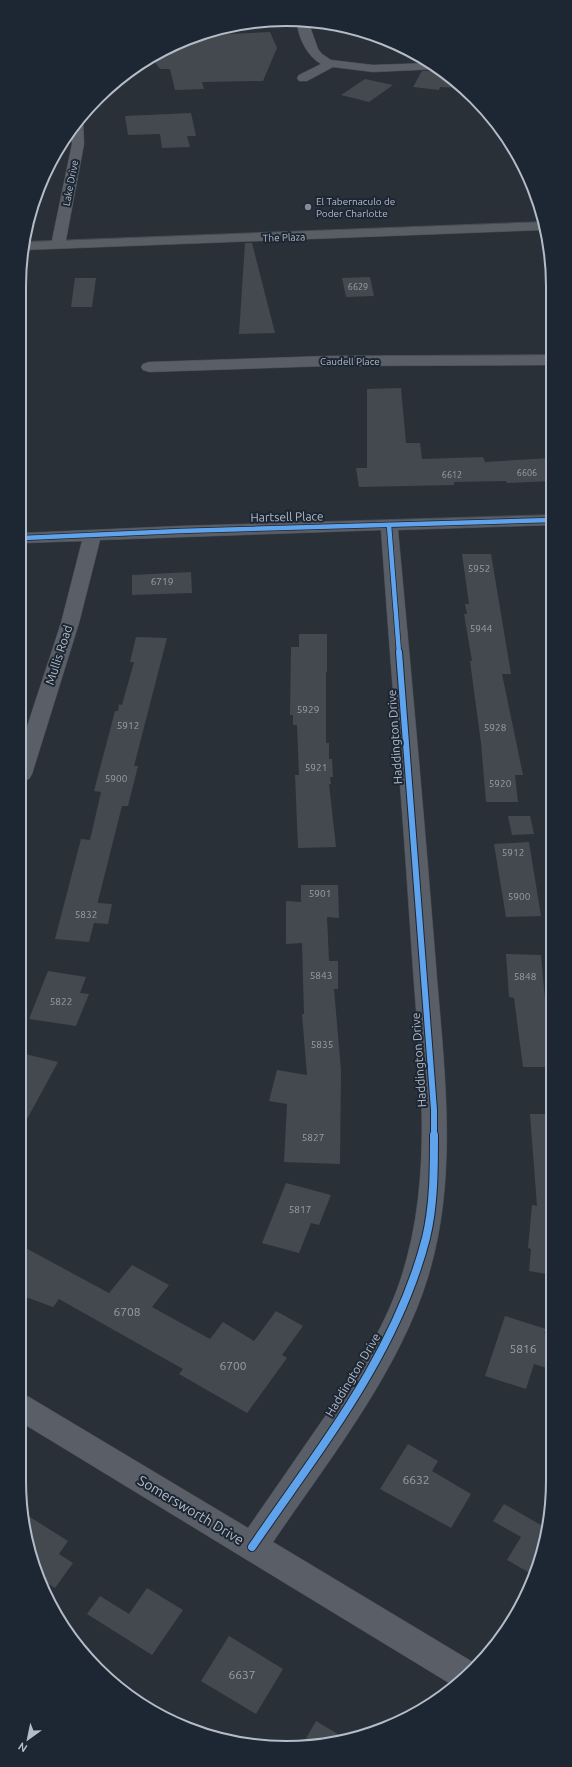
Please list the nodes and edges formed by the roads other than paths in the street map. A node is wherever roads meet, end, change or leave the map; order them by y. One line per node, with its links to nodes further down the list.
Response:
1 (304, 27): 2 (street)
2 (332, 64): 3 (street); 4 (street)
3 (424, 66)
4 (303, 78)
5 (77, 132): 7 (street, Lake Drive)
6 (539, 226): 7 (main road, The Plaza)
7 (58, 245): 8 (main road, The Plaza)
8 (29, 246)
9 (546, 360): 10 (street, Caudell Place)
10 (149, 367)
11 (546, 520): 12 (street, Hartsell Place)
12 (389, 525): 13 (street, Hartsell Place); 17 (street, Haddington Drive)
13 (93, 534): 14 (street, Hartsell Place); 15 (street, Mullis Road)
14 (26, 538)
15 (26, 761)
16 (26, 1410): 17 (street, Somersworth Drive)
17 (252, 1547): 18 (street, Somersworth Drive)
18 (461, 1673)

